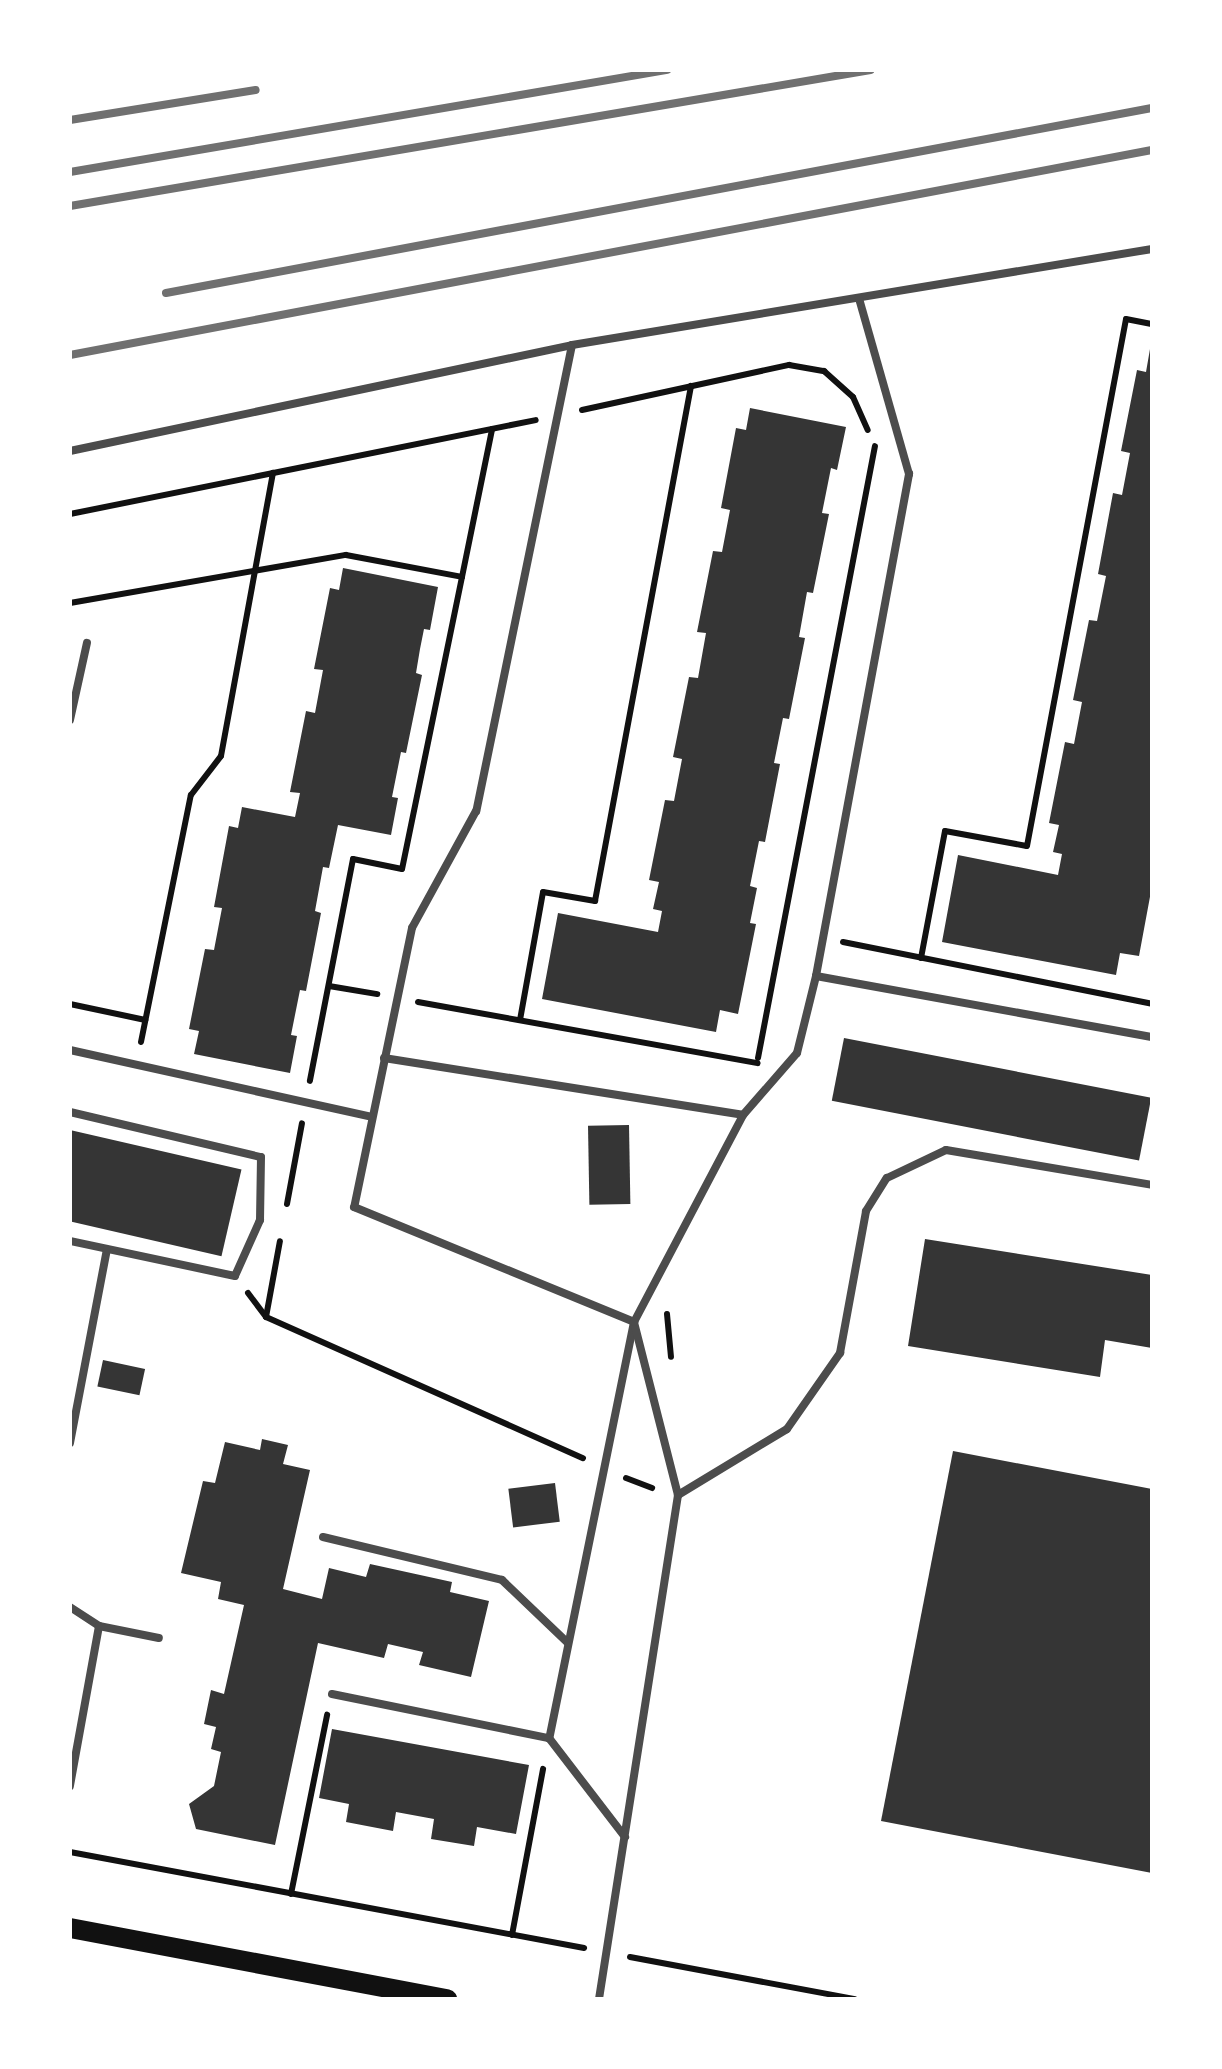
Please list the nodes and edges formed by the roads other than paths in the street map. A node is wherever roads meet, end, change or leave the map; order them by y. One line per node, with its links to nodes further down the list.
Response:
1 (1152, 250): 2 (lane)
2 (859, 298): 3 (lane); 7 (lane)
3 (572, 345): 4 (lane); 10 (lane)
4 (70, 451)
5 (86, 643): 6 (lane)
6 (70, 720)
7 (816, 976): 8 (lane); 12 (lane)
8 (1152, 1037)
9 (70, 1050): 13 (lane)
10 (384, 1058): 12 (lane); 13 (lane)
11 (70, 1112): 16 (lane)
12 (743, 1115): 17 (lane)
13 (371, 1117): 17 (lane)
14 (1152, 1185): 19 (lane)
15 (70, 1241): 16 (lane)
16 (107, 1249): 18 (lane)
17 (634, 1322): 19 (lane); 24 (lane)
18 (70, 1444)
19 (678, 1495): 28 (lane)
20 (324, 1537): 24 (lane)
21 (70, 1606): 22 (lane)
22 (99, 1626): 23 (lane); 27 (lane)
23 (160, 1638)
24 (568, 1643): 26 (lane)
25 (332, 1694): 26 (lane)
26 (549, 1738): 28 (lane)
27 (70, 1786)
28 (624, 1836): 31 (lane)
29 (70, 1928): 30 (main road)
30 (447, 1999)
31 (599, 1999)

